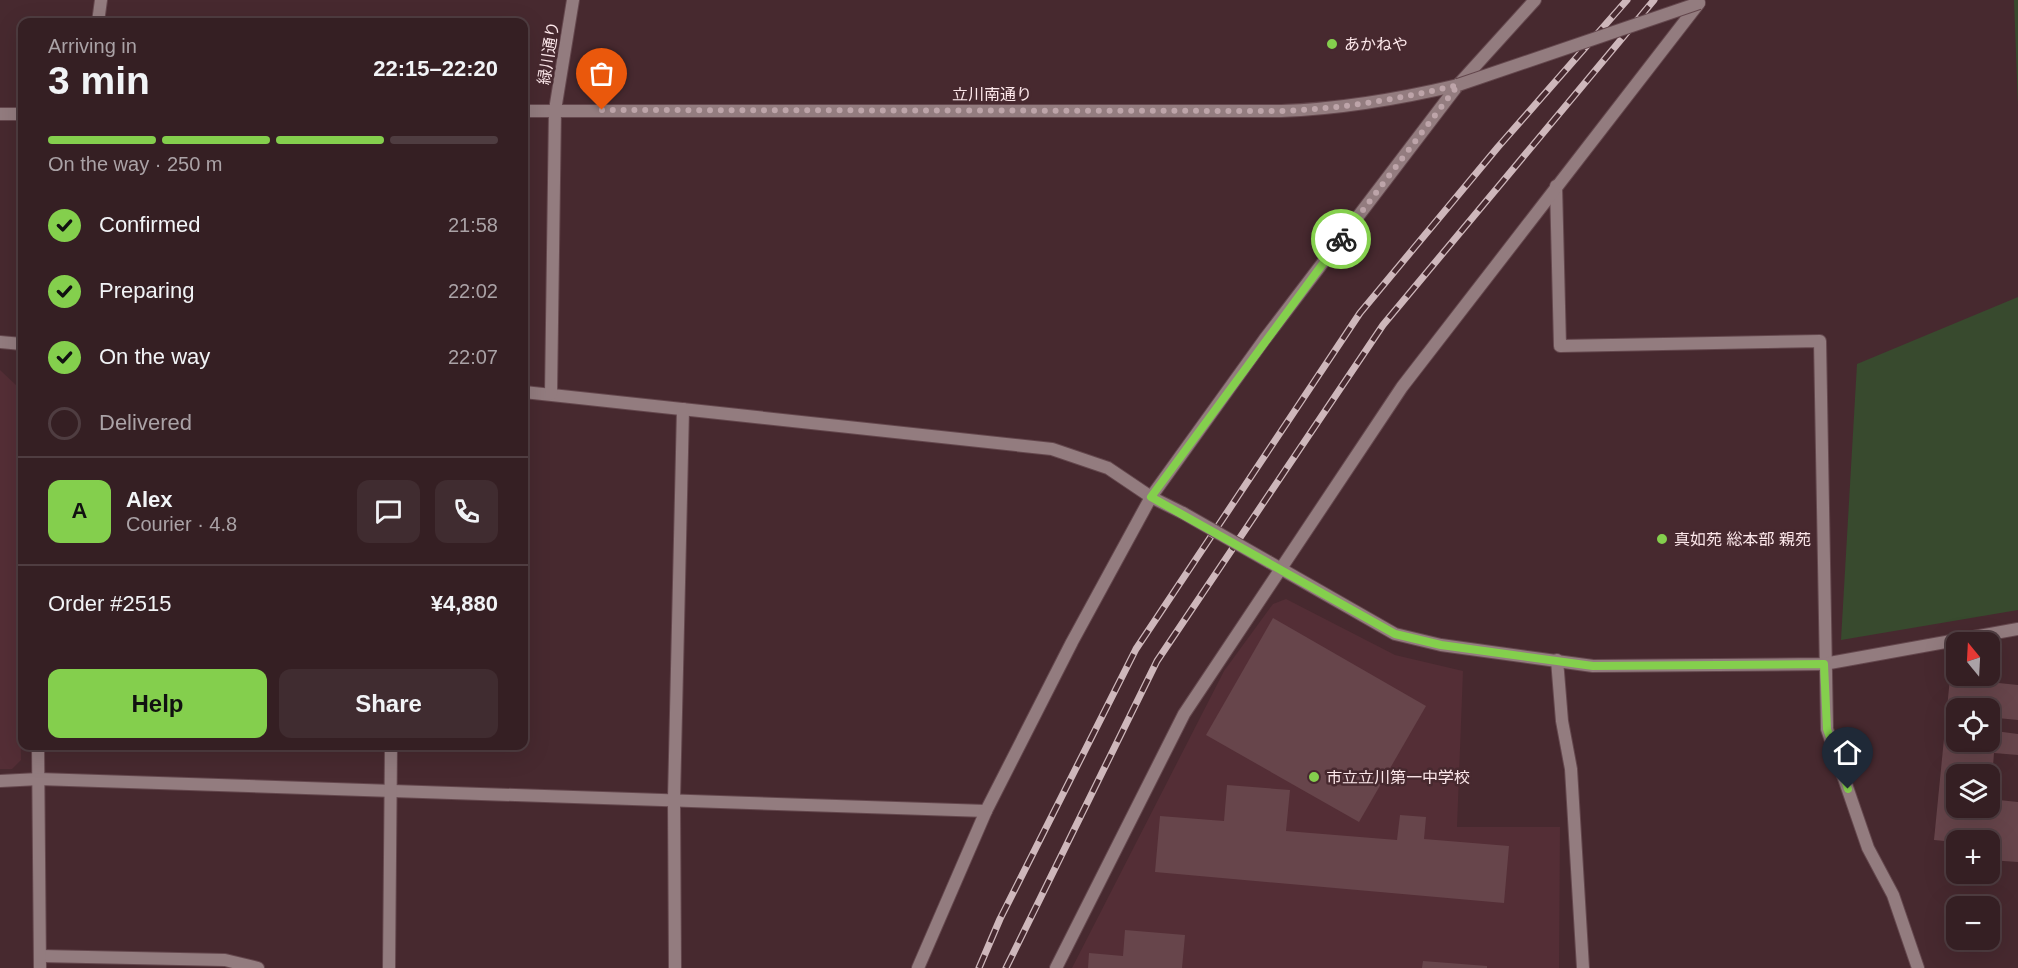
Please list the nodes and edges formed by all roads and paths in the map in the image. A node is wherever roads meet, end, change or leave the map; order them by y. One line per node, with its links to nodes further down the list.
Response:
1 (101, 0): 5 (street)
2 (573, 0): 7 (street, 緑川通り)
3 (1535, 0): 6 (street)
4 (1703, 1): 6 (street, 立川南通り, bridge); 11 (street)
5 (99, 18)
6 (1458, 85): 7 (street, 立川南通り); 17 (street)
7 (555, 110): 8 (street, 立川南通り); 15 (street, 緑川通り)
8 (528, 111)
9 (0, 114): 10 (street)
10 (18, 114)
11 (1556, 186): 18 (street); 21 (street)
12 (0, 342): 13 (street)
13 (18, 344)
14 (528, 392): 15 (street)
15 (551, 394): 16 (street)
16 (682, 409): 17 (street); 27 (street)
17 (1151, 497): 18 (street, bridge); 28 (street)
18 (1282, 570): 20 (street); 34 (street)
19 (2018, 629): 21 (street)
20 (1557, 660): 21 (street); 35 (street)
21 (1824, 664): 36 (street)
22 (38, 750): 24 (street)
23 (391, 750): 26 (street)
24 (39, 779): 25 (street); 26 (street); 29 (street)
25 (0, 781)
26 (389, 789): 27 (street); 31 (street)
27 (674, 799): 28 (street); 32 (street)
28 (986, 811): 33 (street)
29 (41, 962): 30 (street)
30 (258, 968)
31 (389, 968)
32 (675, 968)
33 (918, 968)
34 (1056, 968)
35 (1583, 968)
36 (1918, 968)

